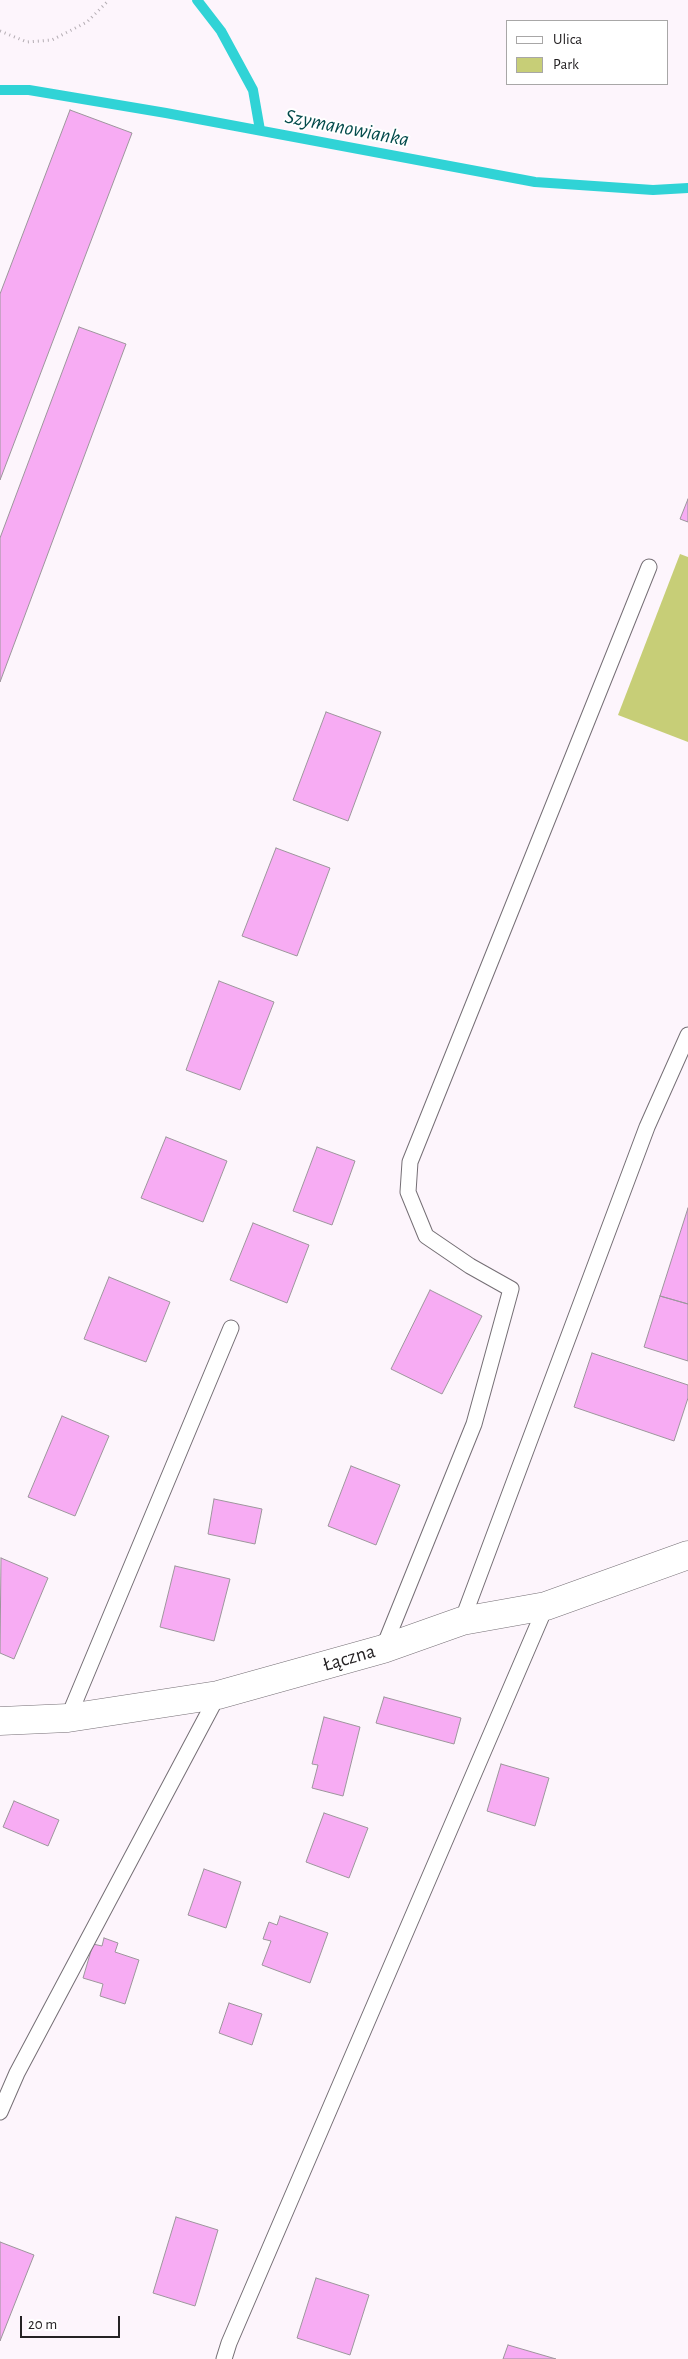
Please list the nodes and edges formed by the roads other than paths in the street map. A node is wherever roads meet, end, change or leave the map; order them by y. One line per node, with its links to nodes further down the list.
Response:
1 (649, 567): 7 (lane)
2 (688, 1035): 6 (lane)
3 (231, 1328): 9 (lane)
4 (688, 1554): 5 (street, Łączna)
5 (546, 1606): 6 (street, Łączna); 12 (lane)
6 (462, 1621): 7 (street, Łączna)
7 (383, 1649): 8 (street, Łączna)
8 (218, 1696): 9 (street, Łączna); 11 (lane)
9 (68, 1718): 10 (street, Łączna)
10 (0, 1721)
11 (0, 2112)
12 (224, 2359)

